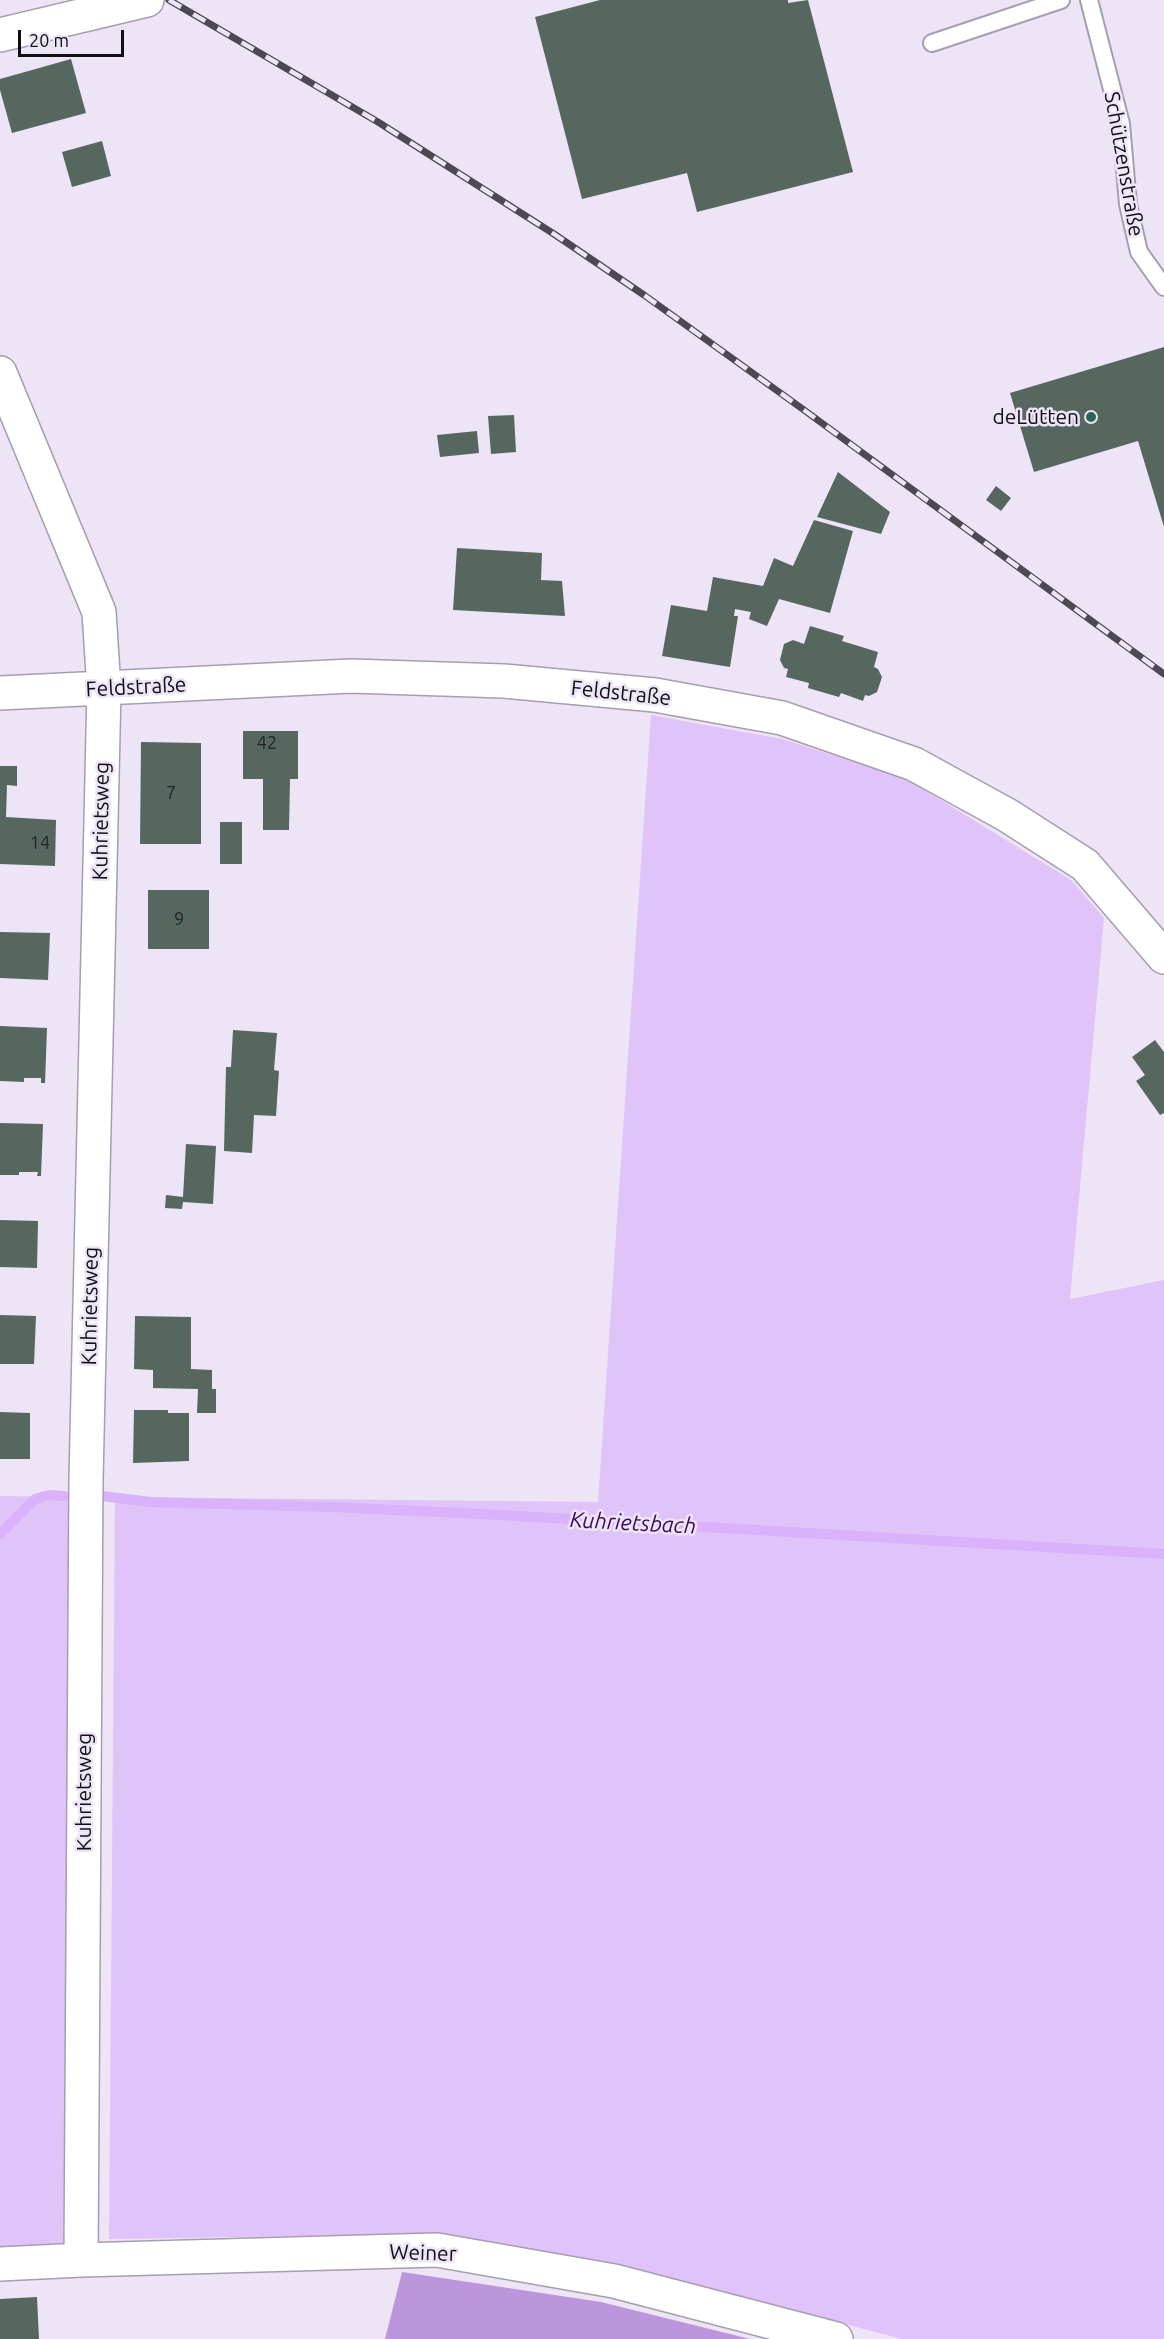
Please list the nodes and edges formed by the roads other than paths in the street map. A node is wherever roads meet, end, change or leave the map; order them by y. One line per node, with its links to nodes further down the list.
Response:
1 (147, 0): 4 (street)
2 (1061, 0): 5 (lane)
3 (1089, 0): 6 (lane, Schützenstraße)
4 (0, 35)
5 (932, 43)
6 (1164, 287)
7 (0, 373): 8 (street, Kuhrietsweg)
8 (104, 689): 9 (street, Feldstraße); 10 (street, Feldstraße); 11 (street, Kuhrietsweg)
9 (0, 693)
10 (1164, 957)
11 (81, 2260): 12 (street, Weiner); 13 (street, Weiner)
12 (0, 2264)
13 (836, 2339)

